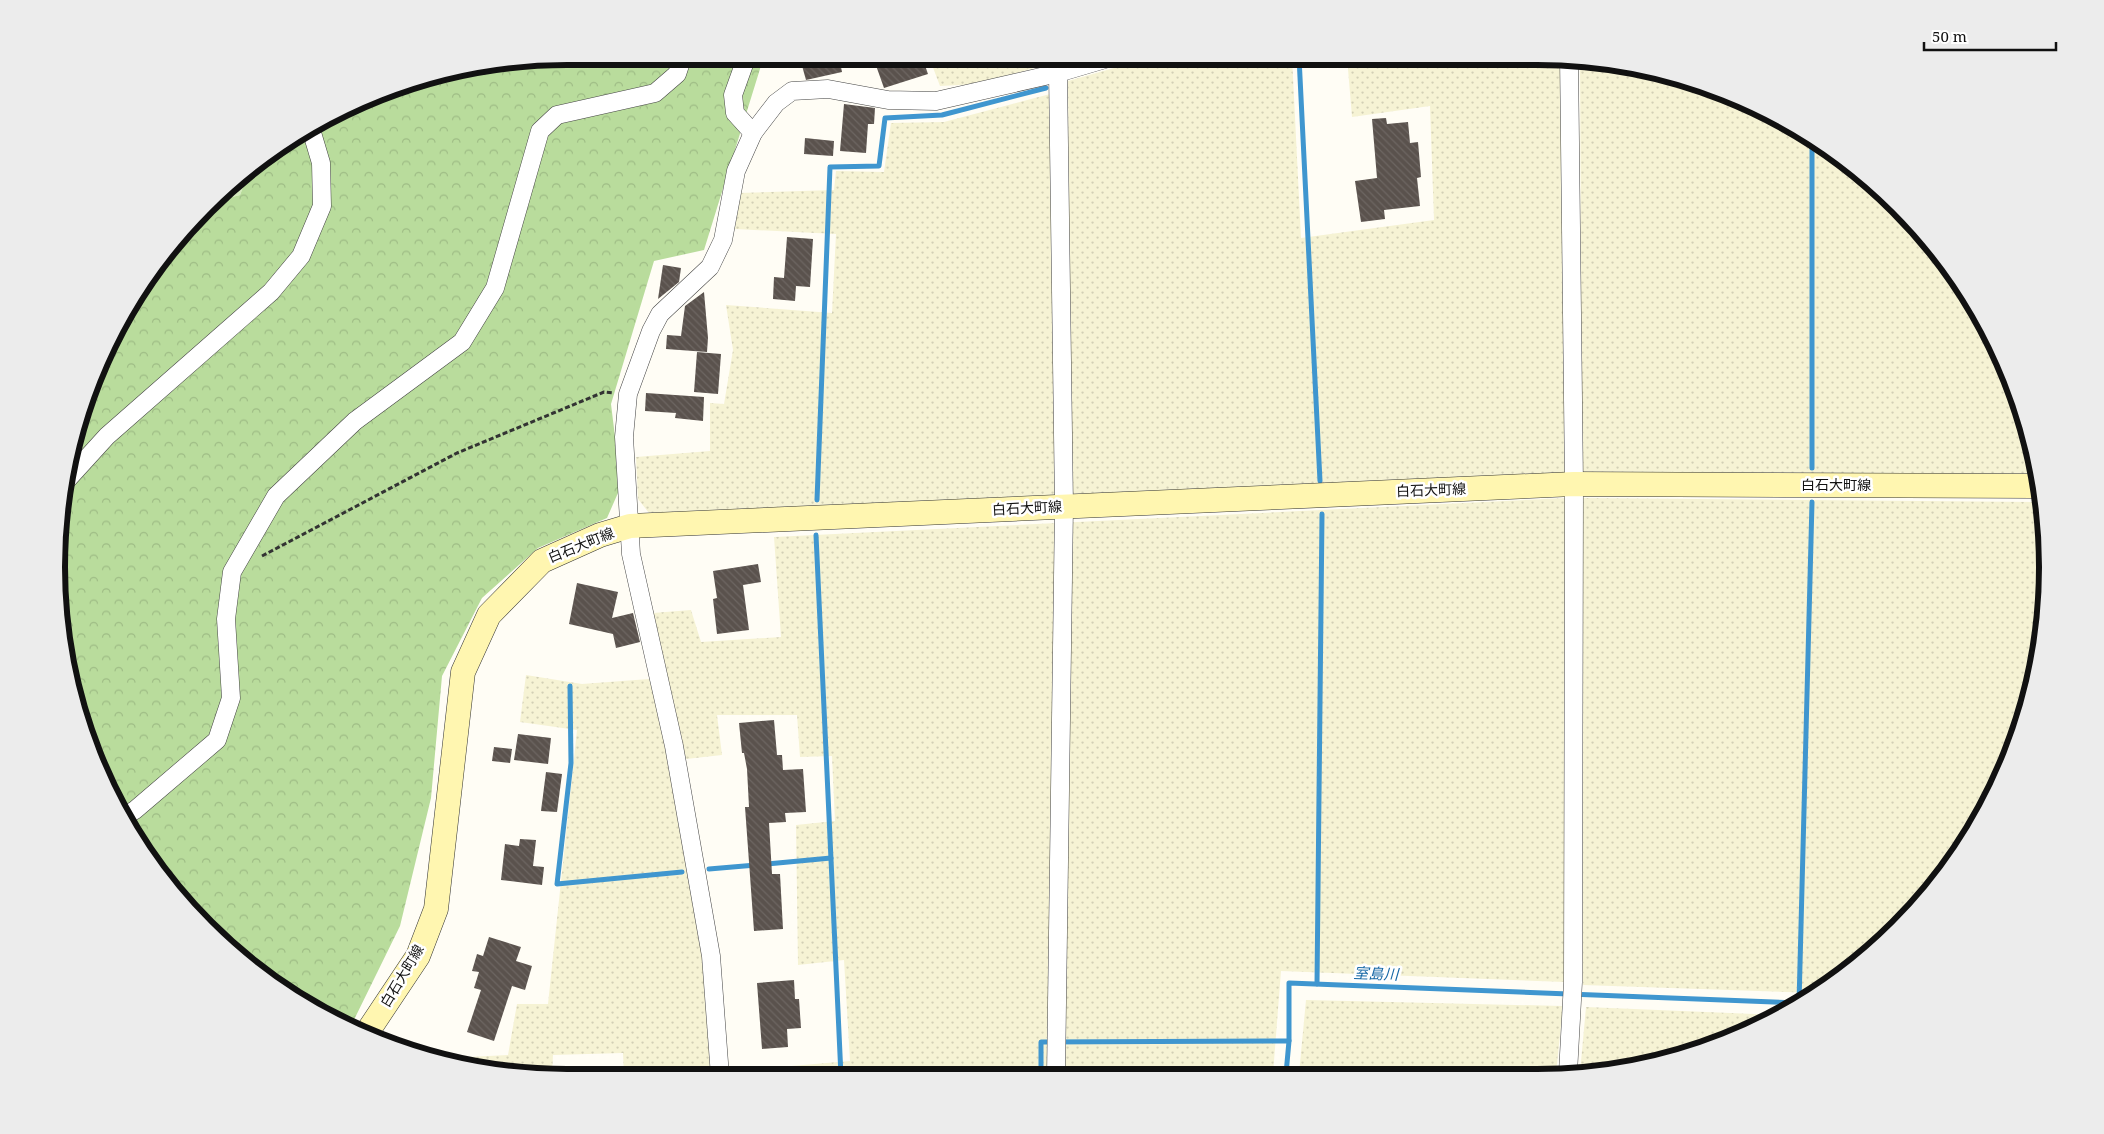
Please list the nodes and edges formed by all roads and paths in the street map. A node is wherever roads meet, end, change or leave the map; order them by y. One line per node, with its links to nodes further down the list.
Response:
1 (680, 65): 14 (street)
2 (744, 65): 6 (street)
3 (1085, 65): 5 (street)
4 (1569, 66): 10 (street)
5 (1058, 73): 6 (street); 12 (street)
6 (753, 133): 8 (street)
7 (312, 134): 9 (street)
8 (628, 394): 13 (street); 14 (path)
9 (74, 472)
10 (1574, 484): 11 (main road, 白石大町線); 12 (main road, 白石大町線); 17 (street)
11 (2032, 486)
12 (1064, 506): 13 (main road, 白石大町線); 19 (street)
13 (630, 526): 16 (main road, 白石大町線); 18 (street)
14 (232, 572): 15 (street)
15 (130, 813)
16 (370, 1029)
17 (1568, 1068)
18 (719, 1069)
19 (1056, 1069)

